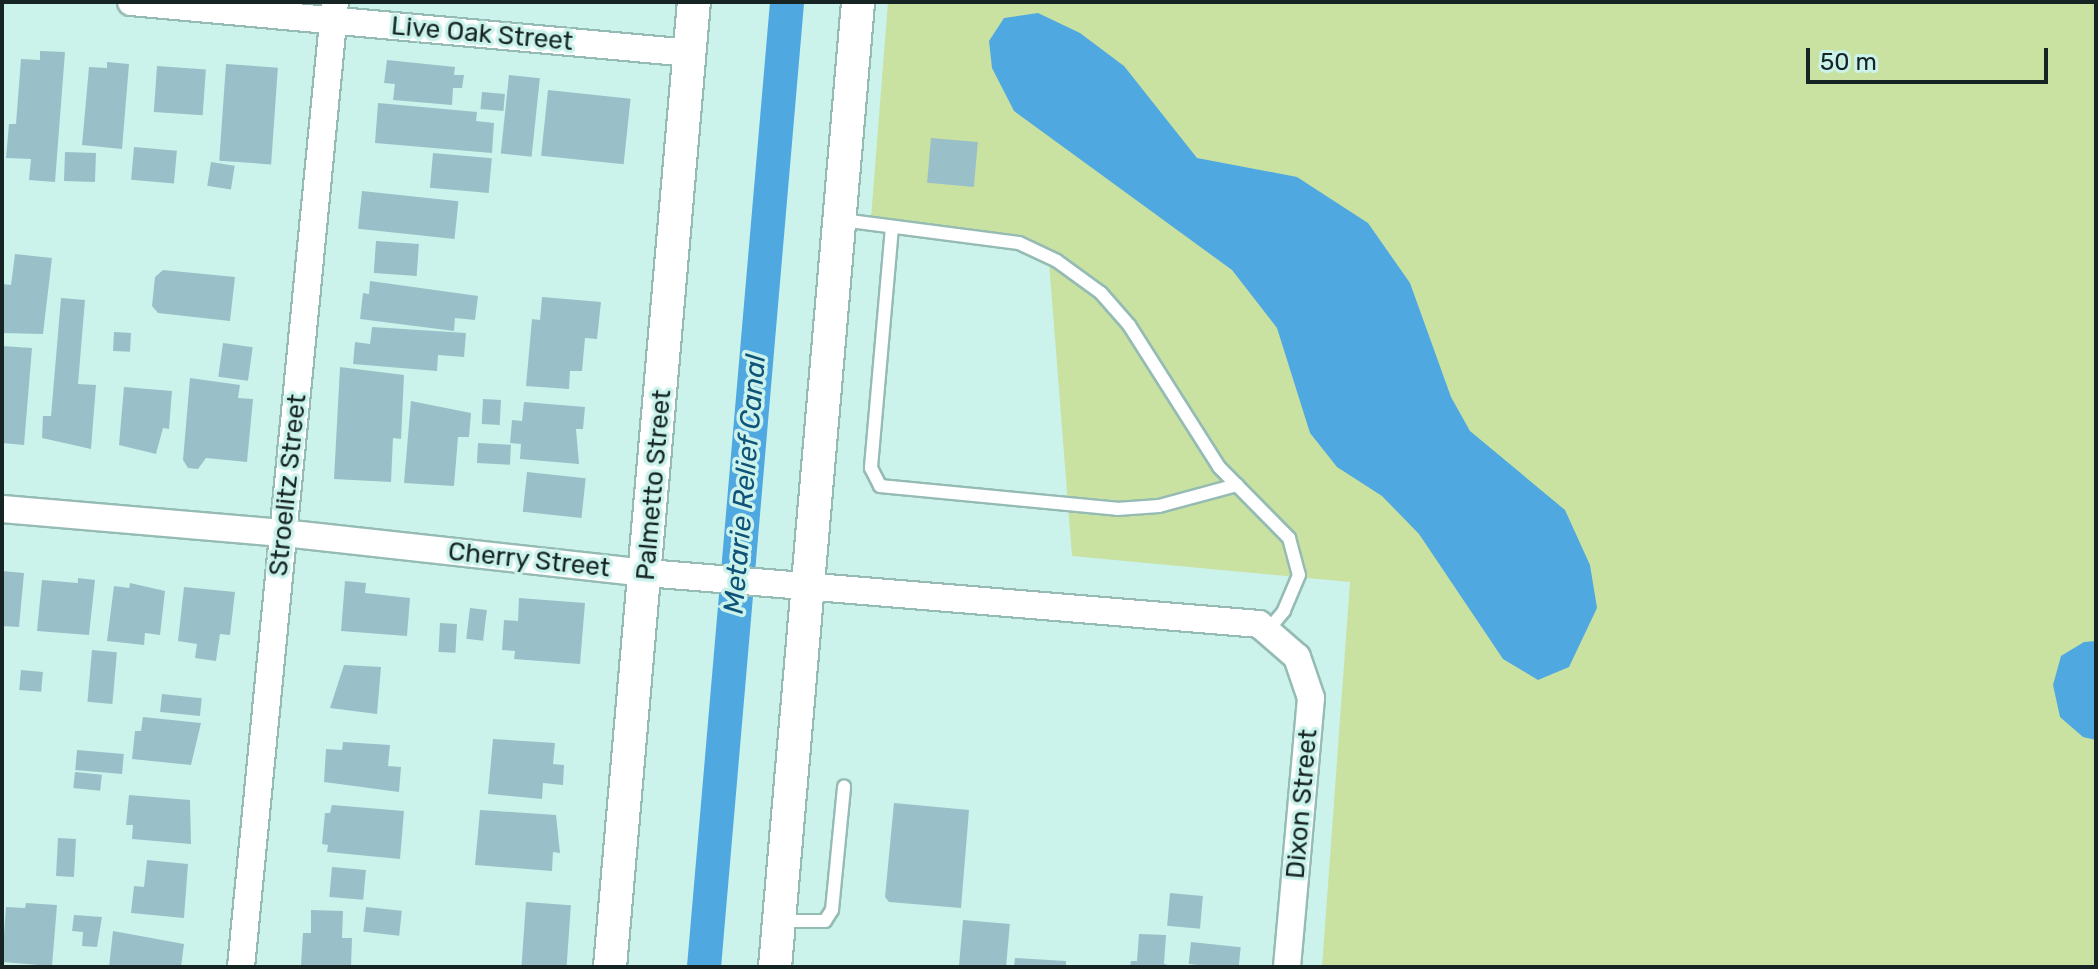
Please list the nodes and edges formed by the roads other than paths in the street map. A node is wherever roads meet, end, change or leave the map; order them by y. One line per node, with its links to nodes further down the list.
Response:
1 (131, 2): 4 (street, Live Oak Street)
2 (694, 2): 5 (street, Palmetto Street)
3 (858, 2): 6 (street)
4 (334, 11): 5 (street, Live Oak Street); 10 (street, Stroelitz Street)
5 (690, 53): 11 (street, Palmetto Street)
6 (839, 219): 7 (lane); 12 (street)
7 (892, 227): 8 (lane); 8 (lane)
8 (1237, 485): 13 (lane)
9 (2, 509): 10 (street, Cherry Street)
10 (284, 533): 11 (street, Cherry Street); 16 (street, Stroelitz Street)
11 (658, 574): 12 (street, Cherry Street); 17 (street, Palmetto Street)
12 (793, 586): 13 (street, Cherry Street); 15 (street)
13 (1278, 638): 19 (street, Dixon Street)
14 (844, 787): 15 (lane)
15 (779, 921): 18 (street)
16 (241, 967)
17 (610, 967)
18 (775, 967)
19 (1287, 967)

